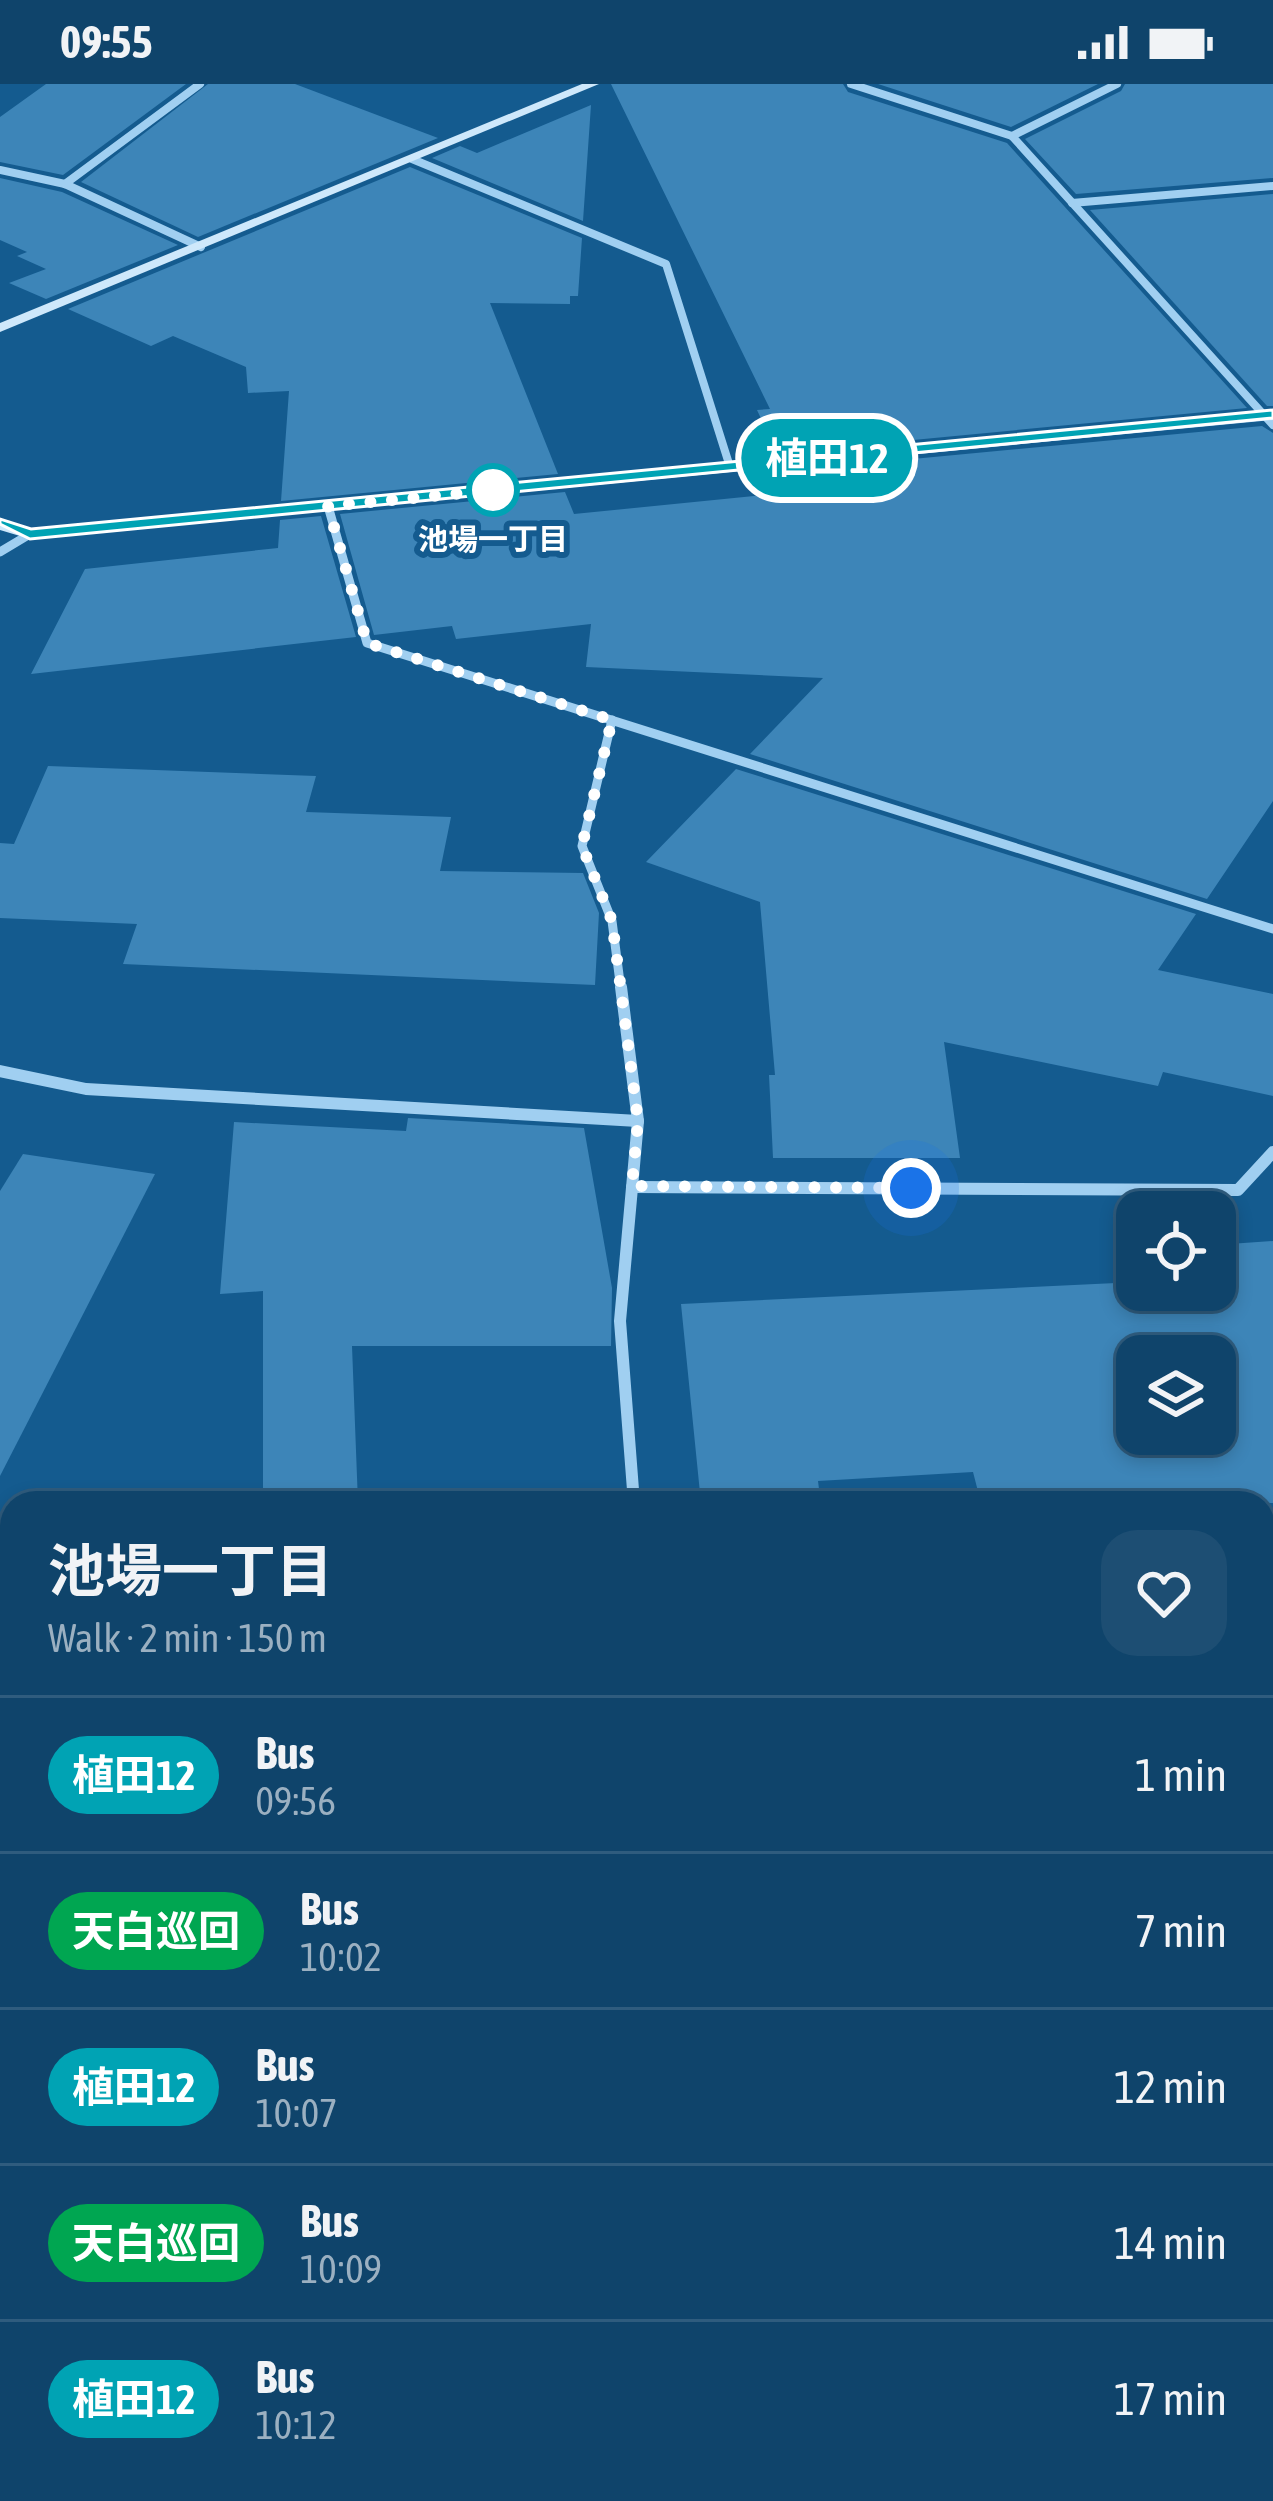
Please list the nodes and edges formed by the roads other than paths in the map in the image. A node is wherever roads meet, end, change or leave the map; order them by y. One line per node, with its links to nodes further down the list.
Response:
1 (200, 84): 8 (street)
2 (593, 84): 6 (street)
3 (851, 84): 5 (street)
4 (1117, 84): 5 (street)
5 (1012, 136): 10 (street)
6 (412, 159): 11 (street); 14 (street)
7 (0, 170): 8 (street)
8 (64, 184): 11 (street)
9 (1273, 186): 10 (street)
10 (1072, 203): 13 (street)
11 (201, 247): 12 (street)
12 (0, 328)
13 (1270, 418): 14 (street)
14 (730, 467): 15 (street)
15 (328, 506): 17 (street); 19 (street)
16 (0, 524): 17 (street)
17 (30, 534): 18 (street)
18 (0, 552)
19 (612, 720): 20 (street); 22 (street)
20 (1273, 929)
21 (0, 1071): 22 (street)
22 (638, 1121): 24 (street)
23 (1273, 1151): 24 (street)
24 (632, 1186): 25 (street)
25 (633, 1491)

